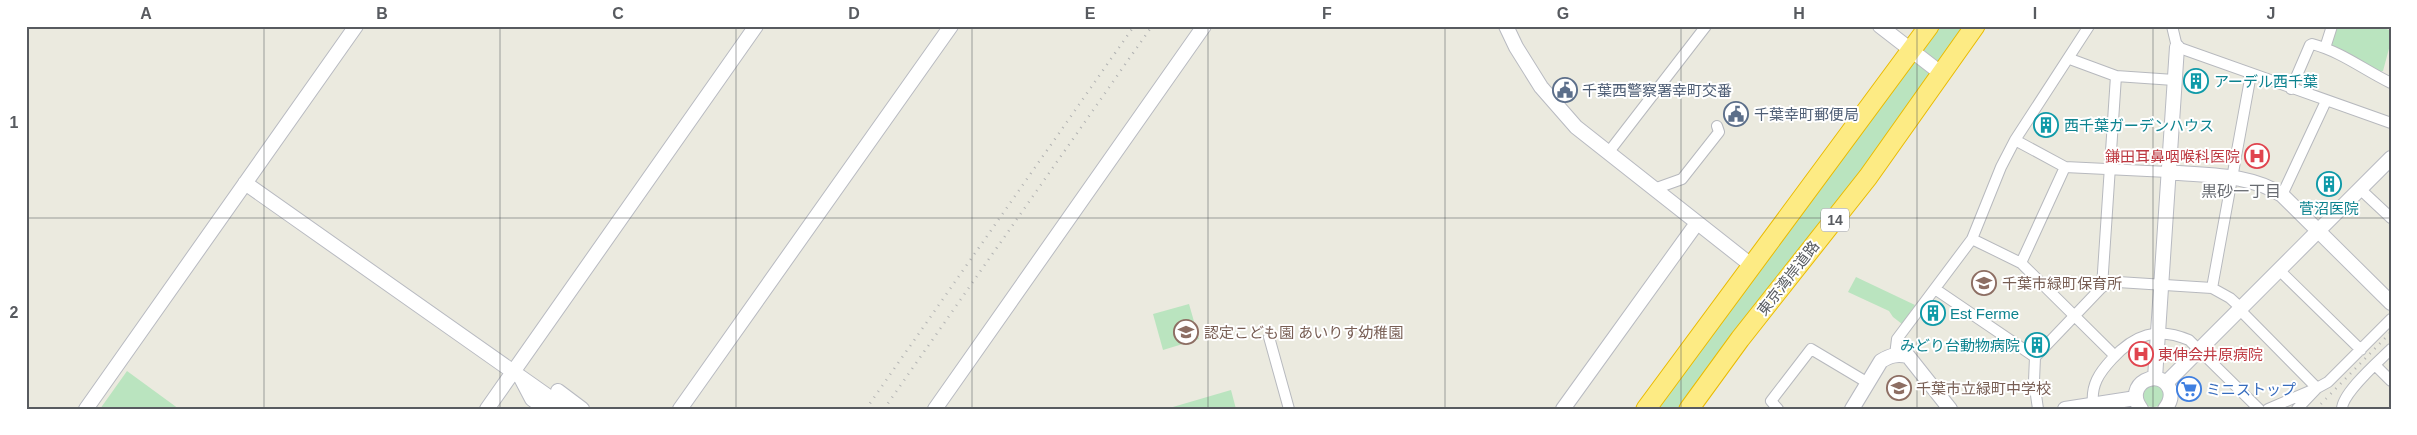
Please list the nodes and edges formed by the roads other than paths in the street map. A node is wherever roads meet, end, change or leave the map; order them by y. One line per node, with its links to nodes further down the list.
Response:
1 (356, 26): 33 (street)
2 (756, 26): 61 (street)
3 (951, 26): 73 (street)
4 (1204, 26): 74 (street)
5 (1506, 26): 27 (street)
6 (1706, 26): 27 (street)
7 (1880, 26): 15 (street)
8 (1929, 26): 15 (highway, 14)
9 (1975, 26): 17 (highway, 東京湾岸道路 / 14)
10 (2089, 26): 16 (street)
11 (2172, 26): 13 (street)
12 (2332, 26): 14 (street)
13 (2177, 47): 18 (street); 20 (street)
14 (2325, 48): 21 (street); 22 (street)
15 (1911, 51): 17 (street); 42 (highway, 14)
16 (2070, 59): 19 (street); 26 (street)
17 (1942, 74): 78 (highway, 東京湾岸道路 / 14)
18 (2251, 74): 22 (street); 32 (street)
19 (2116, 76): 20 (street); 30 (street)
20 (2174, 80): 31 (street)
21 (2391, 83)
22 (2291, 88): 23 (street)
23 (2326, 101): 24 (street); 36 (street)
24 (2391, 123)
25 (1717, 126): 34 (street)
26 (2015, 140): 29 (street); 40 (street)
27 (1608, 153): 34 (street)
28 (2391, 158): 35 (street)
29 (2065, 167): 30 (street); 41 (street)
30 (2110, 170): 31 (street); 45 (street)
31 (2168, 172): 32 (street); 44 (street)
32 (2231, 178): 36 (street); 46 (street)
33 (245, 183): 61 (street); 68 (street)
34 (1654, 189): 38 (street)
35 (2360, 189): 37 (street); 39 (street)
36 (2282, 195): 39 (street)
37 (2391, 218)
38 (1697, 223): 42 (street); 76 (street)
39 (2318, 231): 43 (street); 48 (street)
40 (1972, 239): 41 (street); 47 (street)
41 (2021, 263): 50 (street)
42 (1751, 265): 77 (highway, 14)
43 (2279, 270): 49 (street); 56 (street)
44 (2161, 284): 45 (street); 46 (street); 52 (street)
45 (2102, 287): 50 (street)
46 (2212, 288): 49 (street)
47 (1935, 289): 57 (street); 59 (street)
48 (2391, 303)
49 (2240, 309): 54 (street); 65 (street)
50 (2074, 316): 58 (street); 59 (street)
51 (2391, 319): 56 (street)
52 (2158, 334): 54 (street); 58 (street); 62 (street)
53 (1269, 337): 75 (street)
54 (2200, 349): 62 (street); 85 (street)
55 (2391, 349): 60 (street)
56 (2360, 350): 65 (street)
57 (1895, 355): 64 (street); 81 (street)
58 (2115, 356): 66 (street)
59 (2035, 357): 82 (street)
60 (2375, 365): 63 (street); 88 (street)
61 (517, 374): 69 (street); 70 (street); 71 (street); 72 (street)
62 (2160, 381): 67 (street); 84 (street)
63 (2391, 381)
64 (1868, 383): 79 (street); 80 (street)
65 (2317, 388): 86 (street); 87 (street)
66 (2093, 404): 67 (street); 83 (street)
67 (2139, 406)
68 (86, 409)
69 (487, 409)
70 (546, 409)
71 (566, 409)
72 (582, 409)
73 (680, 409)
74 (935, 409)
75 (1289, 409)
76 (1563, 409)
77 (1646, 409)
78 (1689, 409)
79 (1778, 409)
80 (1852, 409)
81 (1950, 409)
82 (2038, 409)
83 (2065, 409)
84 (2165, 409)
85 (2259, 409)
86 (2268, 409)
87 (2298, 409)
88 (2342, 409)

